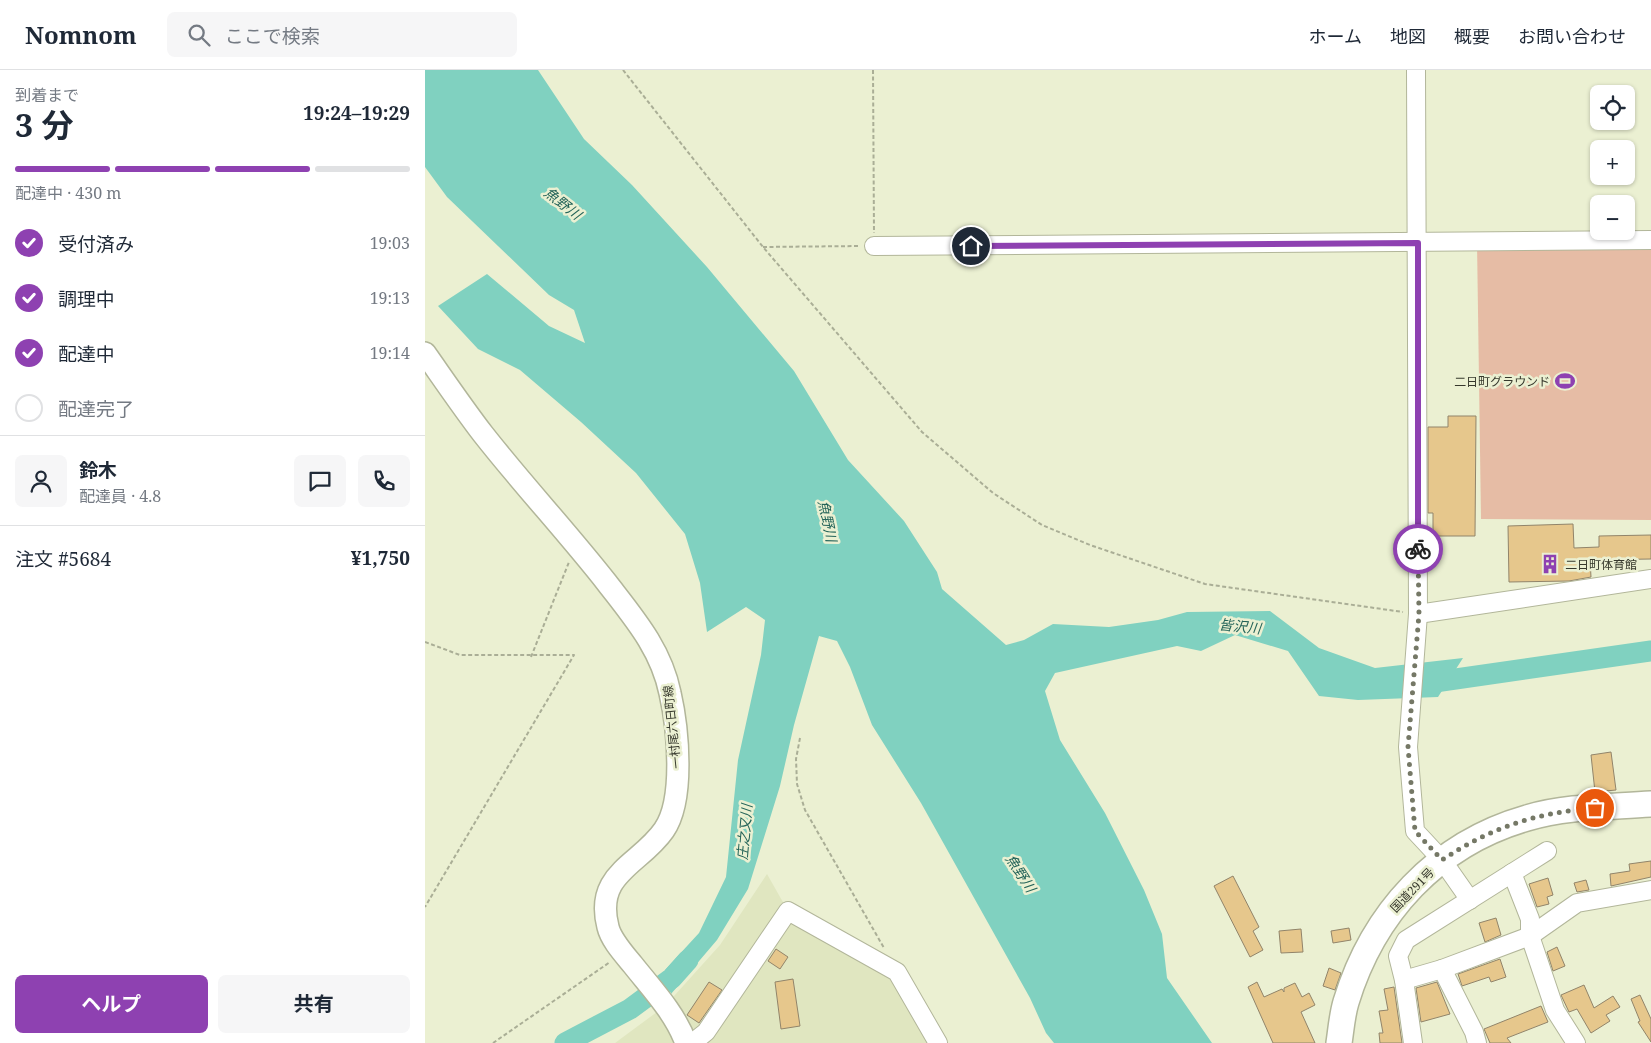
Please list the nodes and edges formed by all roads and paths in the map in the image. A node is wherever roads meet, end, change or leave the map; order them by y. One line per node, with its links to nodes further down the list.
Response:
1 (623, 70): 7 (path)
2 (873, 70): 6 (path)
3 (1416, 70): 5 (street)
4 (1651, 240): 5 (street)
5 (1418, 243): 6 (street); 11 (street)
6 (874, 246): 7 (path)
7 (763, 247): 11 (path)
8 (425, 353): 9 (main road, 一村尾六日町線)
9 (576, 543): 13 (path); 23 (main road, 一村尾六日町線)
10 (1651, 579): 11 (street)
11 (1419, 614): 17 (street)
12 (425, 642): 13 (path)
13 (531, 657): 21 (path)
14 (800, 738): 25 (path)
15 (1651, 804): 17 (highway, 国道291号)
16 (1547, 851): 18 (street)
17 (1442, 860): 20 (street); 31 (highway, 国道291号)
18 (1512, 873): 20 (street); 22 (street)
19 (1651, 890): 22 (street)
20 (1470, 900): 26 (street)
21 (425, 907)
22 (1530, 936): 24 (street); 34 (street)
23 (625, 955): 27 (path); 28 (main road, 一村尾六日町線)
24 (1442, 969): 26 (street); 33 (street)
25 (897, 972): 29 (street); 30 (street)
26 (1404, 980): 32 (street)
27 (493, 1043)
28 (686, 1043)
29 (692, 1043)
30 (938, 1043)
31 (1339, 1043)
32 (1413, 1043)
33 (1477, 1043)
34 (1576, 1043)

